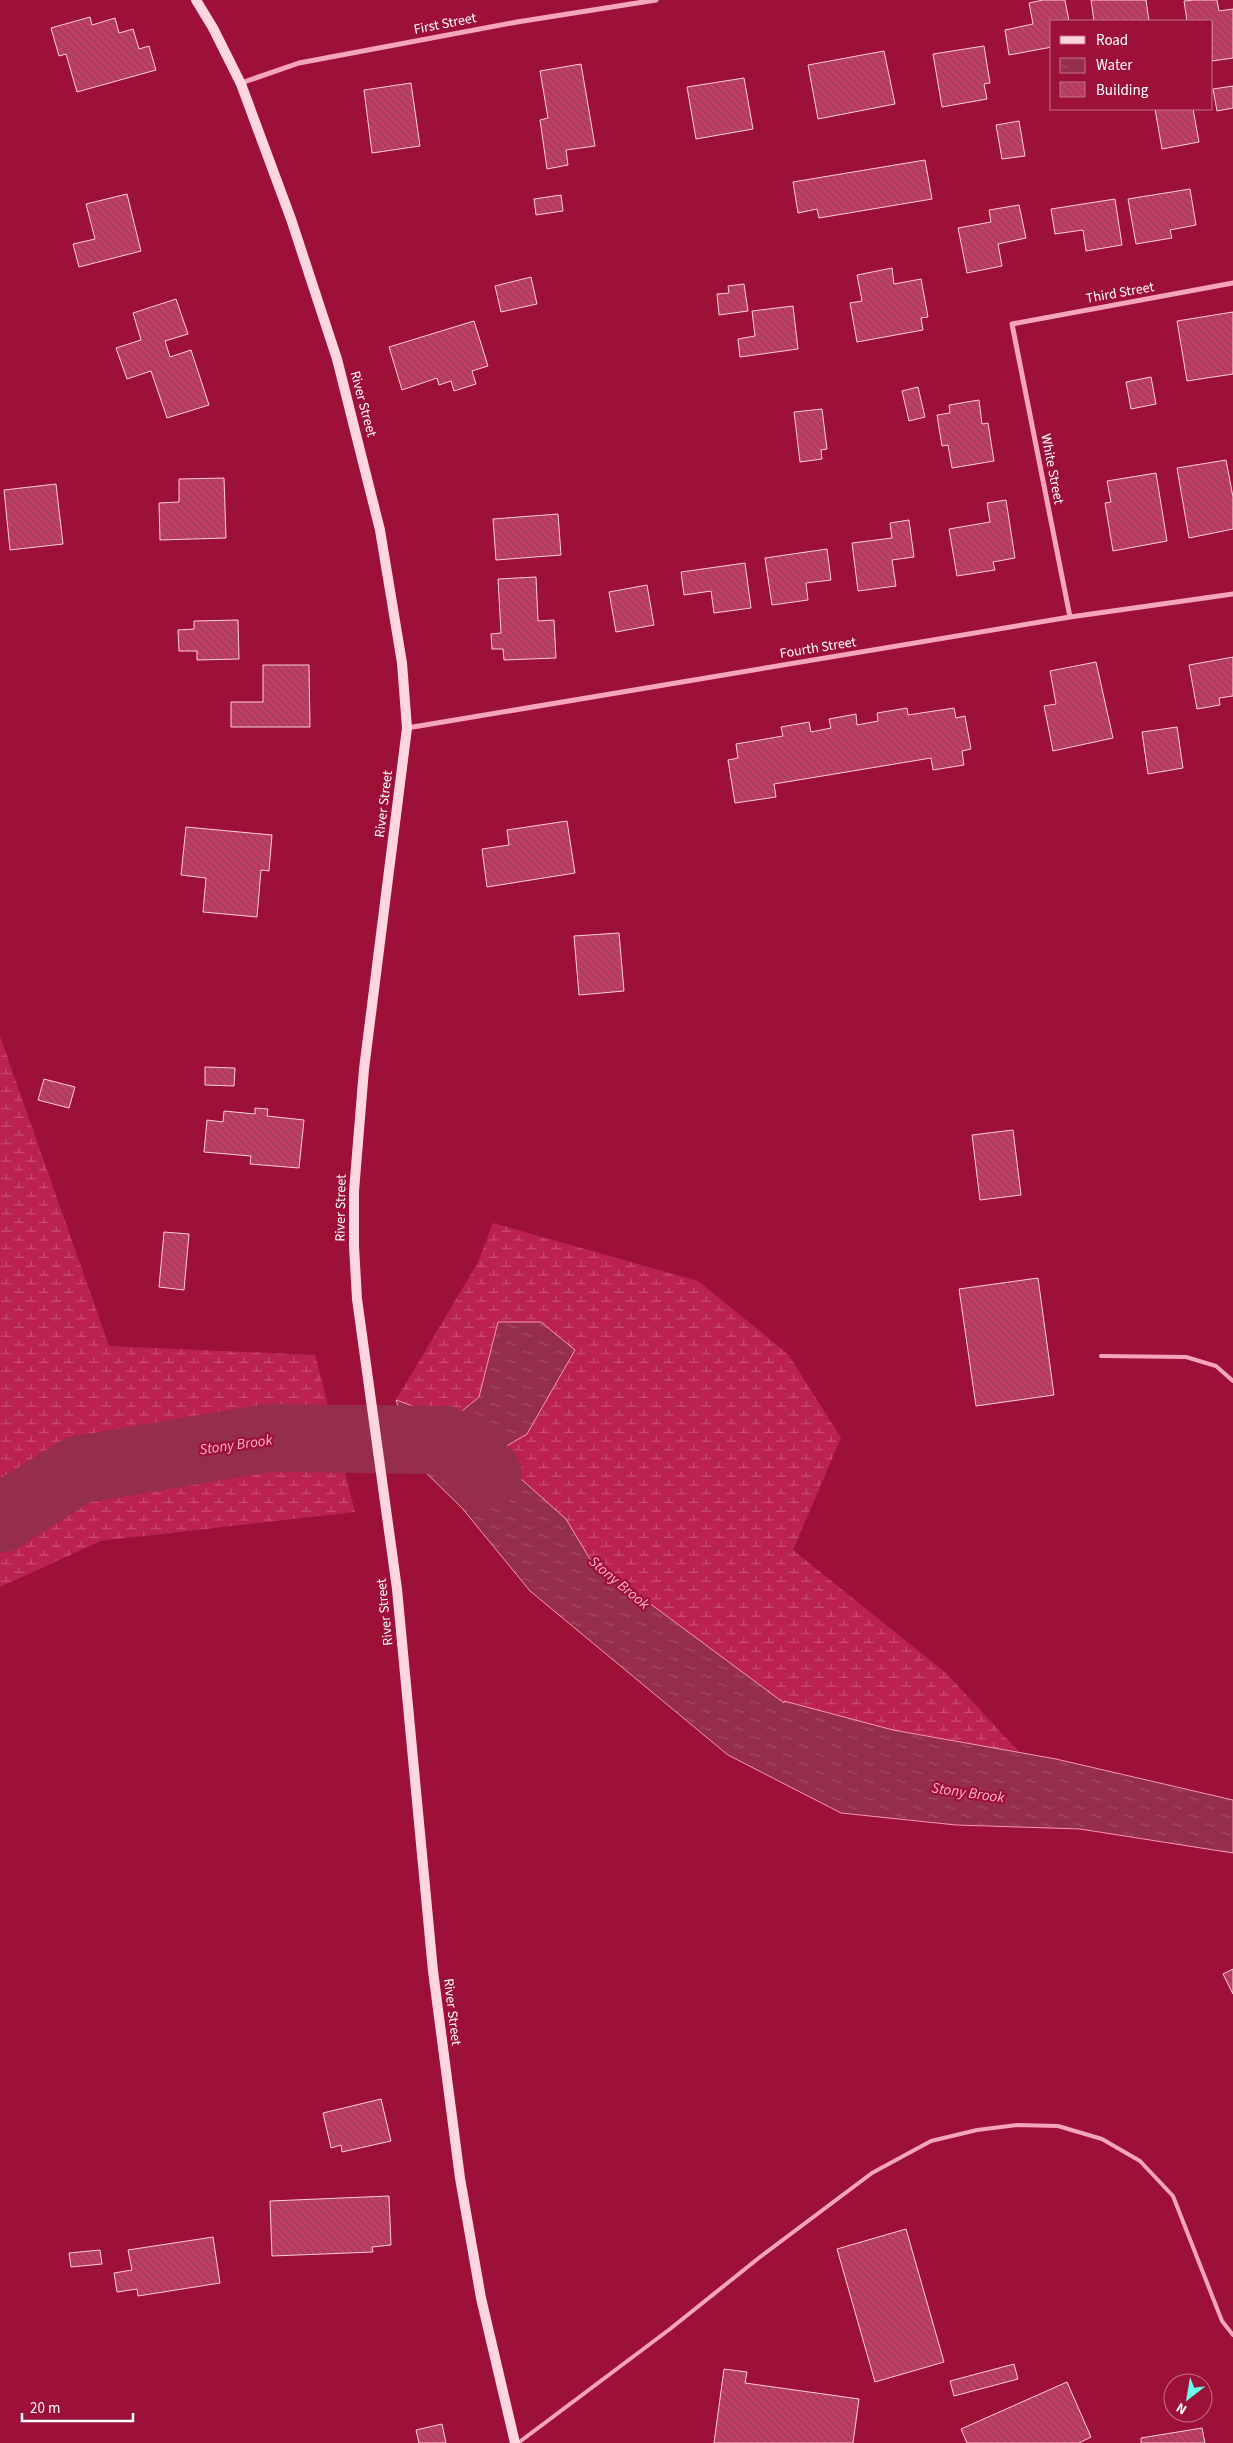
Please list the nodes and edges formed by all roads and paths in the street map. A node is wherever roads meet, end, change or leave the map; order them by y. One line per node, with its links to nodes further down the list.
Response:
1 (196, 0): 3 (main road, River Street)
2 (656, 0): 3 (street, First Street)
3 (241, 84): 8 (main road, River Street)
4 (1233, 283): 5 (street, Third Street)
5 (1012, 324): 7 (street, White Street)
6 (1233, 594): 7 (street, Fourth Street)
7 (1070, 618): 8 (street, Fourth Street)
8 (407, 728): 12 (main road, River Street)
9 (1101, 1356): 10 (lane)
10 (1233, 1381)
11 (1233, 2335): 12 (lane)
12 (516, 2443)

